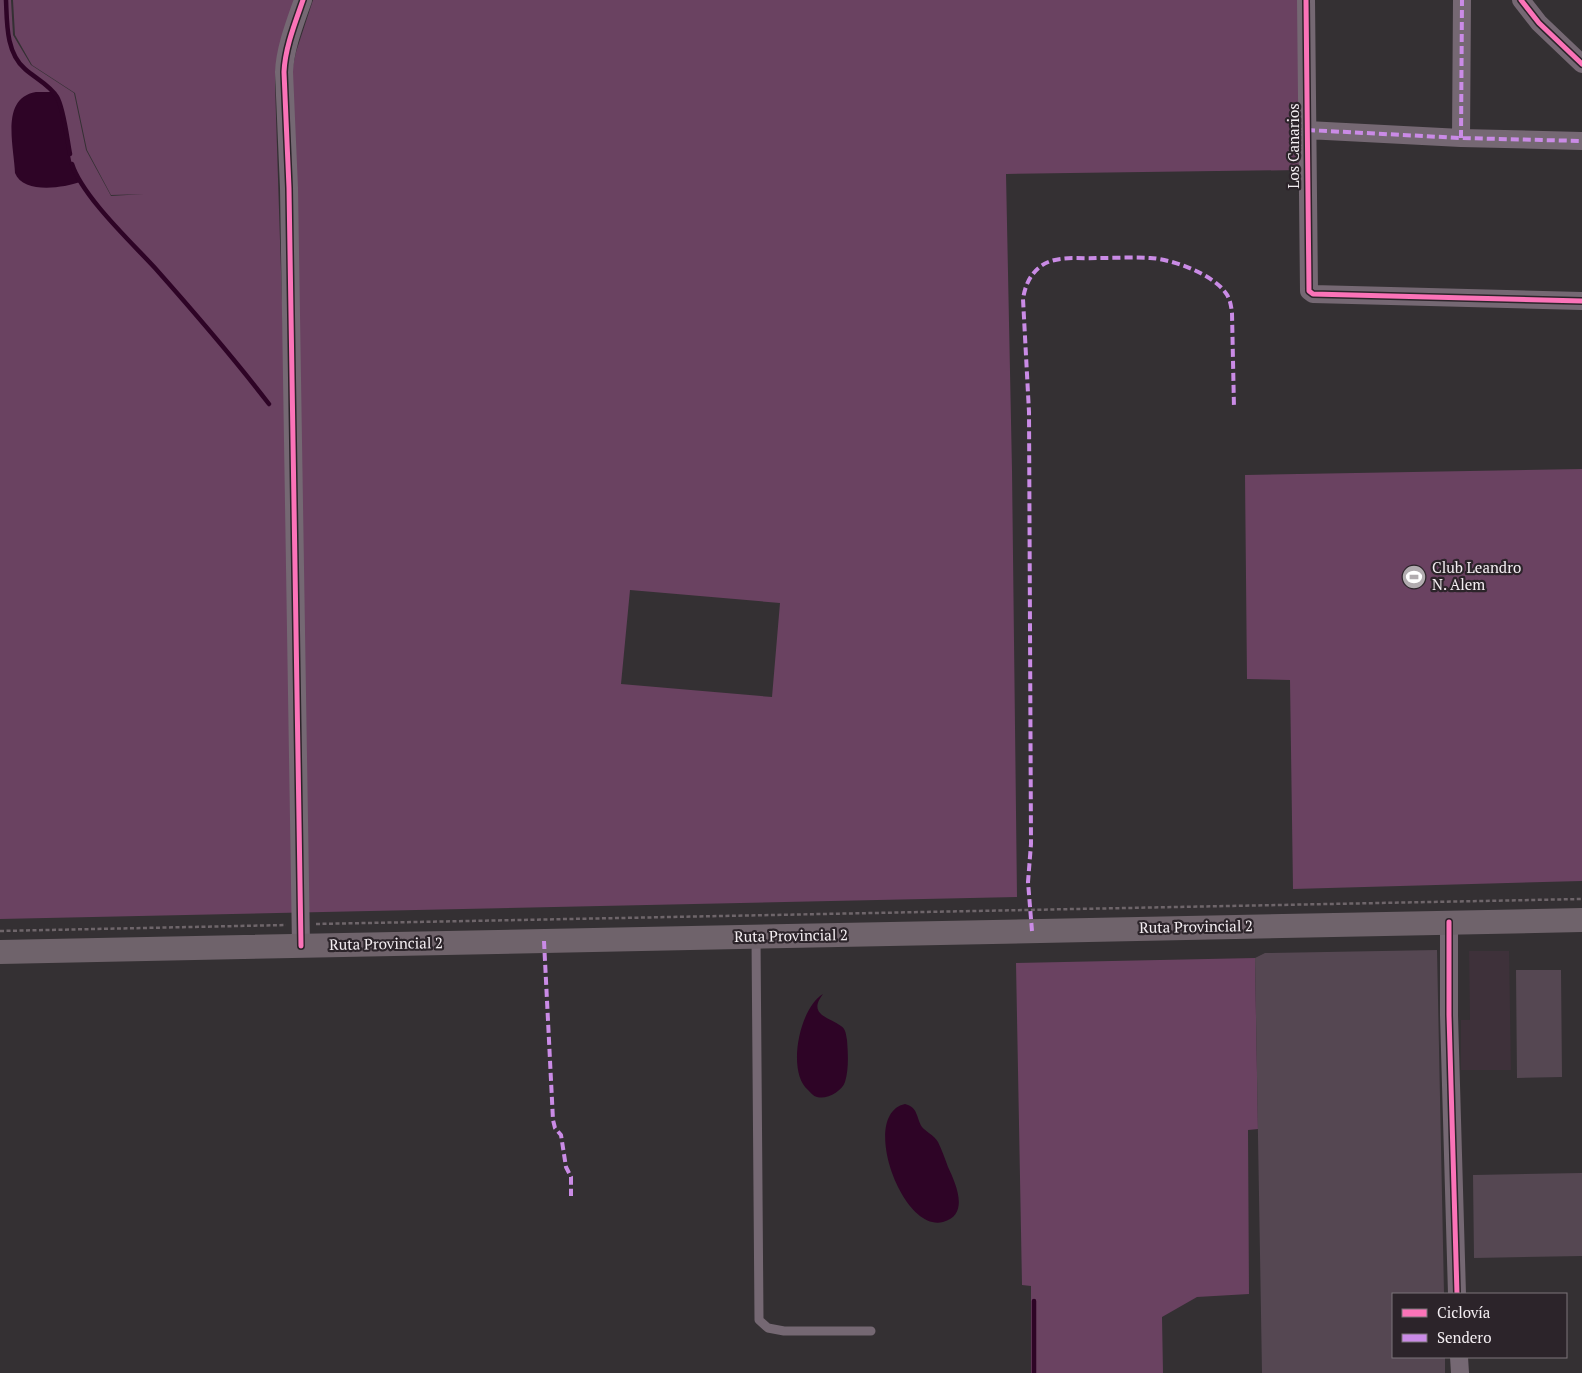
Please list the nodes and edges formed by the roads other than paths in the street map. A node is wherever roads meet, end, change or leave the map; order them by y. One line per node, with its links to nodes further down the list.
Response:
1 (303, 0): 12 (street)
2 (1306, 0): 6 (street, Los Canarios)
3 (1462, 0): 7 (street)
4 (1521, 0): 5 (street)
5 (1582, 64)
6 (1307, 130): 7 (street); 9 (street, Los Canarios)
7 (1462, 138): 8 (street)
8 (1582, 141)
9 (1582, 301)
10 (1582, 920): 11 (main road, Ruta Provincial 2)
11 (1449, 922): 13 (main road, Ruta Provincial 2); 15 (street)
12 (301, 935): 13 (main road, Ruta Provincial 2); 14 (main road, Ruta Provincial 2)
13 (756, 936): 16 (lane)
14 (0, 952)
15 (1457, 1293)
16 (871, 1331)
17 (1459, 1358): 18 (street)
18 (1460, 1373)

